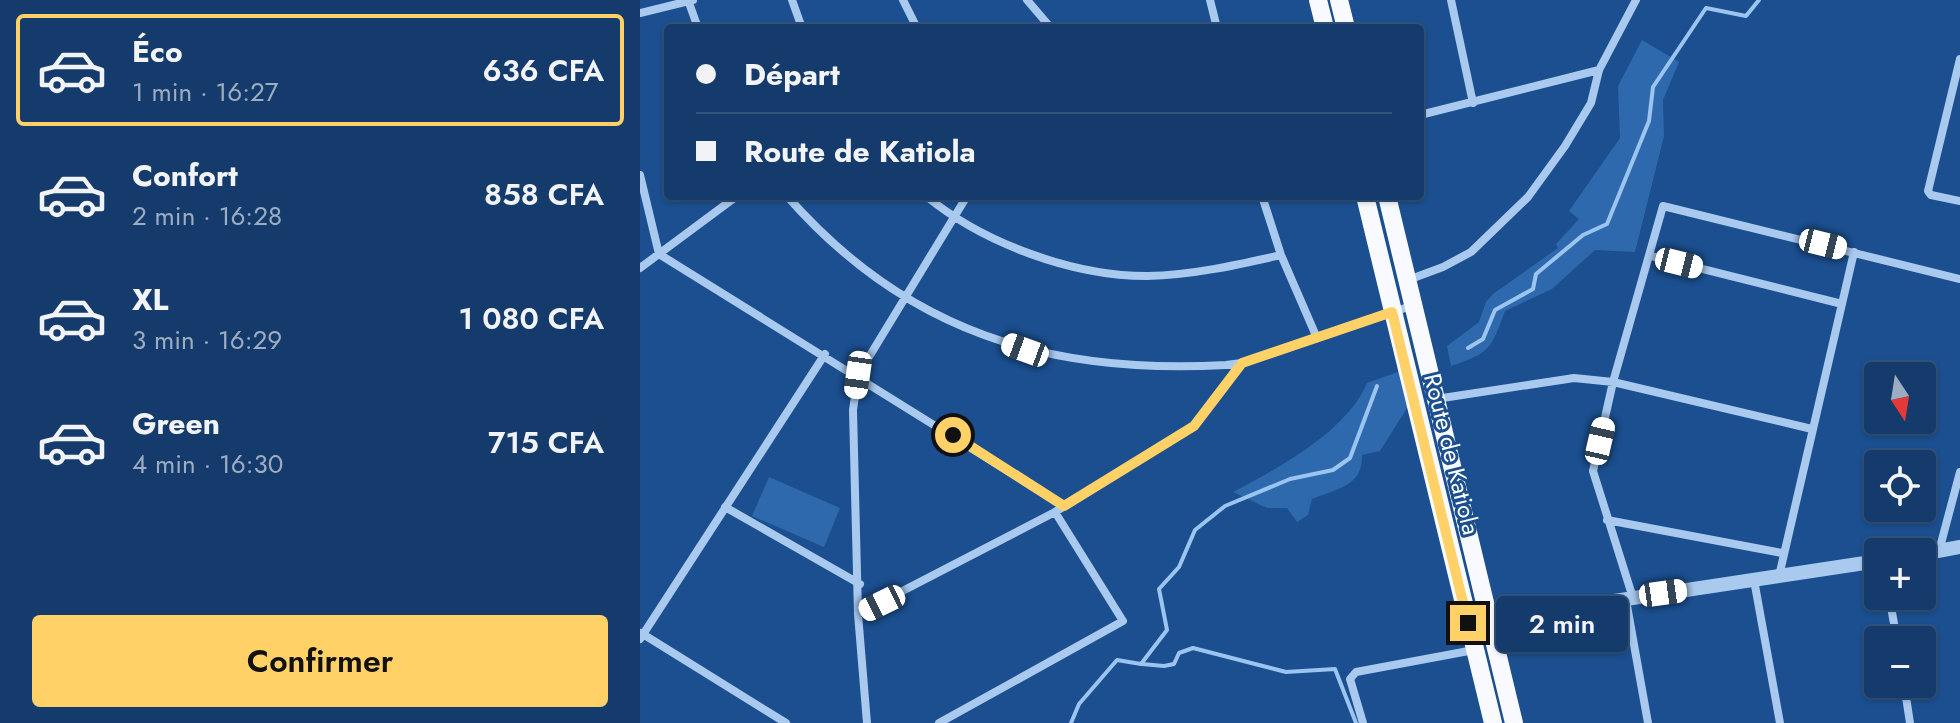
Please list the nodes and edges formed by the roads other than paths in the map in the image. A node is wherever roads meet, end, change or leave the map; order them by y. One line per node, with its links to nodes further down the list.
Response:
1 (690, 0): 10 (street); 11 (street)
2 (792, 0): 12 (street)
3 (903, 0): 13 (street)
4 (1027, 0): 14 (street)
5 (1210, 0): 15 (street)
6 (1318, 0): 16 (highway)
7 (1339, 0): 17 (highway)
8 (1451, 0): 20 (street)
9 (1636, 0): 19 (street)
10 (640, 13)
11 (697, 24)
12 (801, 24)
13 (915, 24)
14 (1048, 24)
15 (1216, 24)
16 (1324, 24)
17 (1345, 24)
18 (1960, 59): 30 (street)
19 (1599, 70): 20 (street); 38 (street)
20 (1473, 103): 21 (street)
21 (1424, 114)
22 (640, 175): 33 (street)
23 (732, 200): 33 (street)
24 (791, 200): 39 (street)
25 (931, 200): 31 (street)
26 (965, 200): 31 (street)
27 (1263, 200): 34 (street)
28 (1366, 200): 42 (highway, Route de Katiola)
29 (1388, 200): 38 (highway, Route de Katiola)
30 (1960, 201)
31 (953, 219): 34 (street); 39 (street)
32 (1854, 252): 35 (street); 37 (street); 40 (street)
33 (659, 254): 36 (street); 44 (street)
34 (1281, 255): 43 (street)
35 (1651, 256): 40 (street); 47 (street)
36 (640, 268)
37 (1960, 279)
38 (1407, 280): 41 (highway, Route de Katiola)
39 (906, 300): 45 (street); 46 (street)
40 (1842, 304): 49 (street)
41 (1411, 306): 42 (street); 48 (highway, Route de Katiola)
42 (1392, 312): 43 (street); 66 (highway, Route de Katiola)
43 (1317, 338): 45 (street)
44 (825, 354): 46 (street); 52 (street)
45 (1242, 363): 51 (street)
46 (858, 375): 51 (street); 62 (street)
47 (1613, 382): 48 (street); 49 (street); 54 (street)
48 (1435, 399): 65 (highway, Route de Katiola)
49 (1812, 429): 58 (street)
50 (1960, 472): 56 (street)
51 (1064, 506): 53 (street)
52 (725, 507): 62 (street); 67 (street)
53 (1055, 512): 64 (street); 72 (street)
54 (1607, 520): 58 (street); 63 (street)
55 (1960, 547): 56 (street)
56 (1939, 551): 57 (street)
57 (1936, 552)
58 (1782, 553): 60 (street)
59 (1864, 563): 60 (street)
60 (1779, 576): 61 (street)
61 (1754, 580): 63 (street); 77 (street)
62 (860, 584): 64 (street)
63 (1630, 599): 65 (street); 76 (street)
64 (858, 614): 71 (street)
65 (1490, 619): 66 (street); 75 (highway, Route de Katiola)
66 (1468, 623): 68 (highway, Route de Katiola)
67 (641, 635): 70 (street)
68 (1474, 650): 73 (street); 74 (highway, Route de Katiola)
69 (1906, 698): 78 (street)
70 (786, 723)
71 (867, 723)
72 (939, 723)
73 (1363, 723)
74 (1493, 723)
75 (1514, 723)
76 (1648, 723)
77 (1780, 723)
78 (1910, 723)

